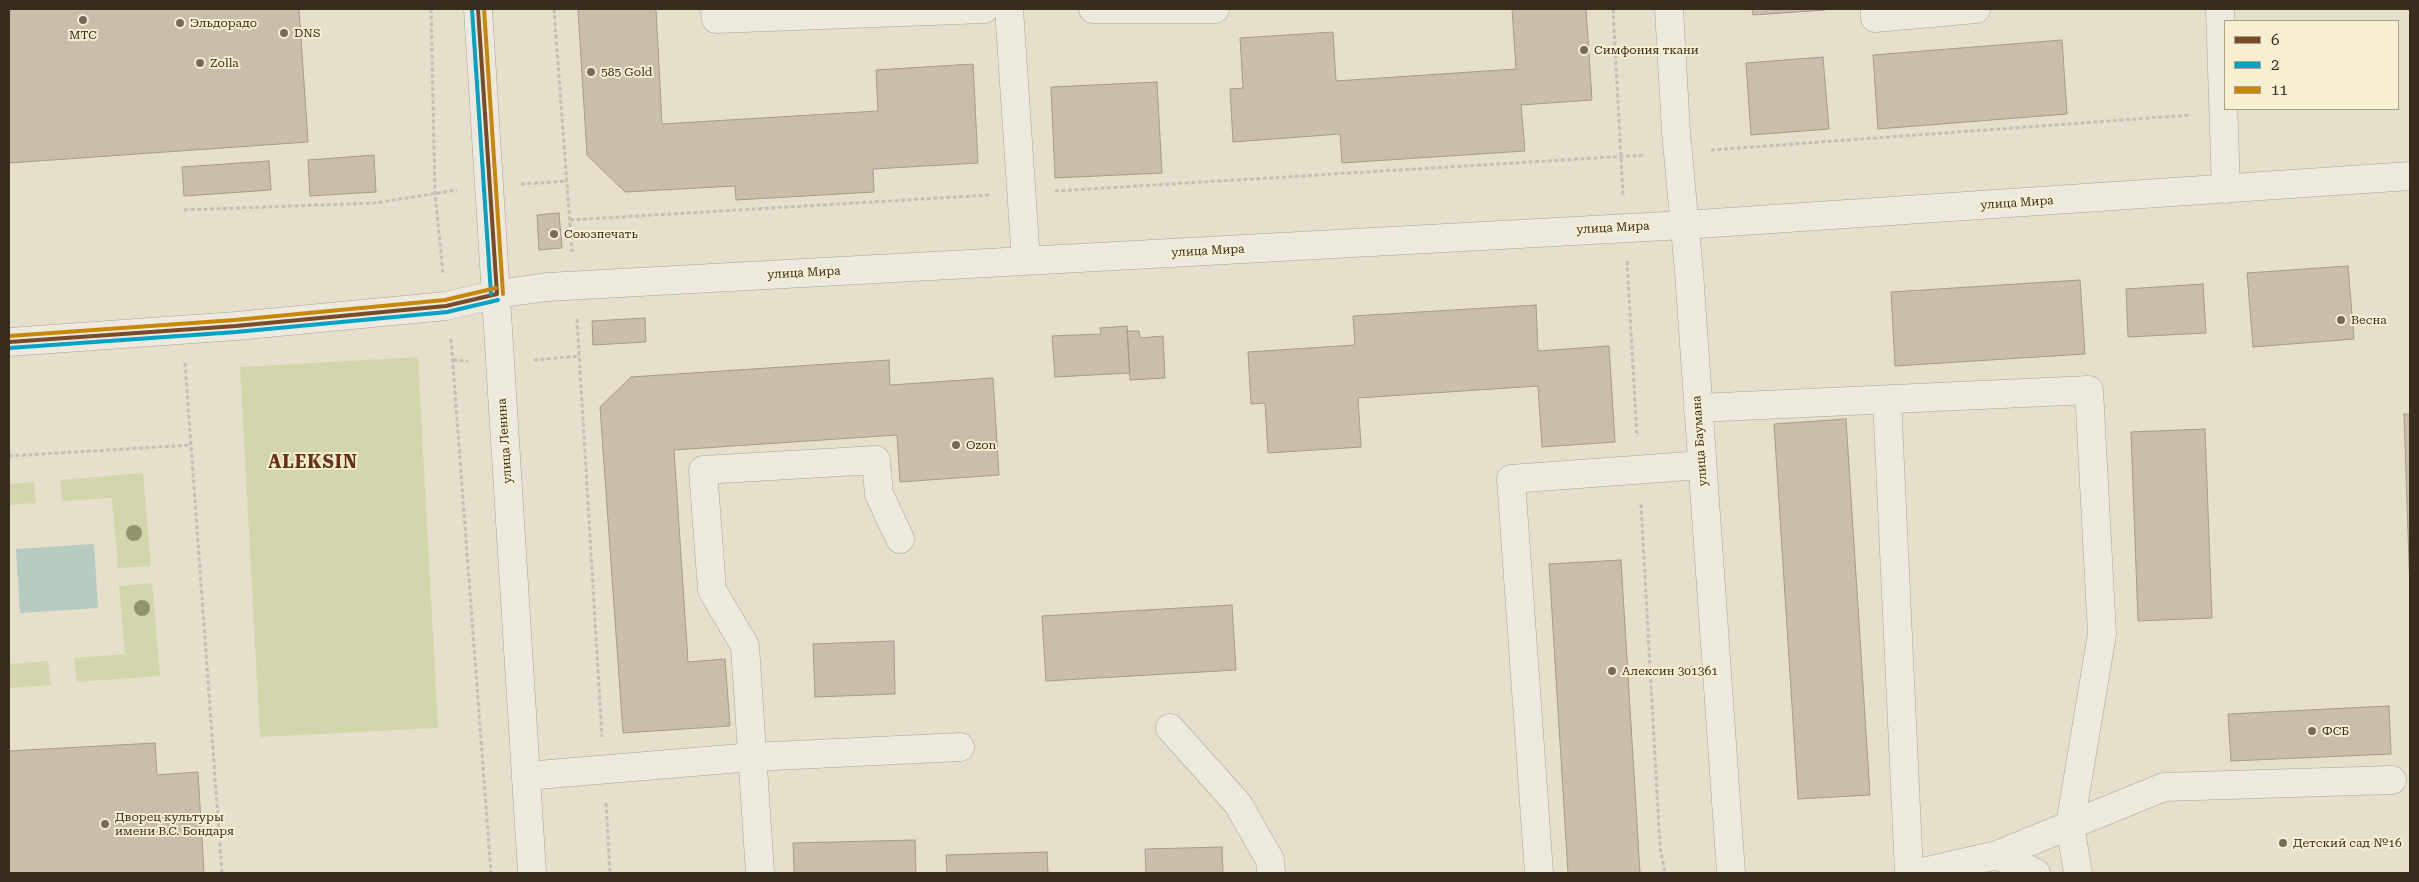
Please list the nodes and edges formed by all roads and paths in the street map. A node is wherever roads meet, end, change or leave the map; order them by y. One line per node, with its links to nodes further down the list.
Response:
1 (431, 9): 20 (path)
2 (478, 9): 17 (street, улица Ленина)
3 (554, 9): 16 (path)
4 (715, 9): 5 (street)
5 (984, 9)
6 (1009, 9): 19 (street)
7 (1092, 9): 8 (street)
8 (1215, 9)
9 (1669, 9): 14 (street, улица Баумана)
10 (1875, 9): 11 (street)
11 (1976, 9)
12 (2220, 9): 13 (street)
13 (2223, 112): 14 (path); 18 (street)
14 (1678, 153): 19 (path); 23 (street, улица Баумана)
15 (2410, 176): 18 (street, улица Мира)
16 (567, 181): 17 (path); 22 (path)
17 (490, 186): 20 (path); 26 (street, улица Ленина)
18 (2226, 189): 23 (street, улица Мира)
19 (1021, 193): 22 (path); 24 (street)
20 (435, 194): 21 (path); 27 (path)
21 (184, 210)
22 (570, 220): 25 (path)
23 (1684, 225): 24 (street, улица Мира); 31 (street, улица Баумана)
24 (1026, 261): 25 (street, улица Мира)
25 (575, 285): 26 (street, улица Мира); 39 (path)
26 (497, 294): 27 (street, улица Мира); 40 (street, улица Ленина)
27 (446, 306): 28 (street, улица Мира); 45 (path)
28 (183, 330): 29 (street, улица Мира); 32 (path)
29 (9, 342)
30 (1887, 400): 31 (street); 42 (street); 52 (street)
31 (1698, 408): 34 (street, улица Баумана)
32 (191, 445): 33 (path); 44 (path)
33 (9, 456)
34 (1702, 465): 50 (street); 51 (street, улица Баумана)
35 (900, 539): 38 (street)
36 (1170, 728): 49 (street)
37 (960, 747): 38 (street)
38 (752, 757): 39 (street); 48 (street)
39 (604, 770): 40 (street); 47 (path)
40 (526, 776): 46 (street, улица Ленина)
41 (2392, 780): 42 (street)
42 (2070, 825): 43 (street); 55 (street)
43 (1997, 855): 53 (street); 54 (street)
44 (222, 873)
45 (491, 873)
46 (532, 873)
47 (610, 873)
48 (760, 873)
49 (1271, 873)
50 (1540, 873)
51 (1732, 873)
52 (1909, 873)
53 (1919, 873)
54 (2036, 873)
55 (2078, 873)

